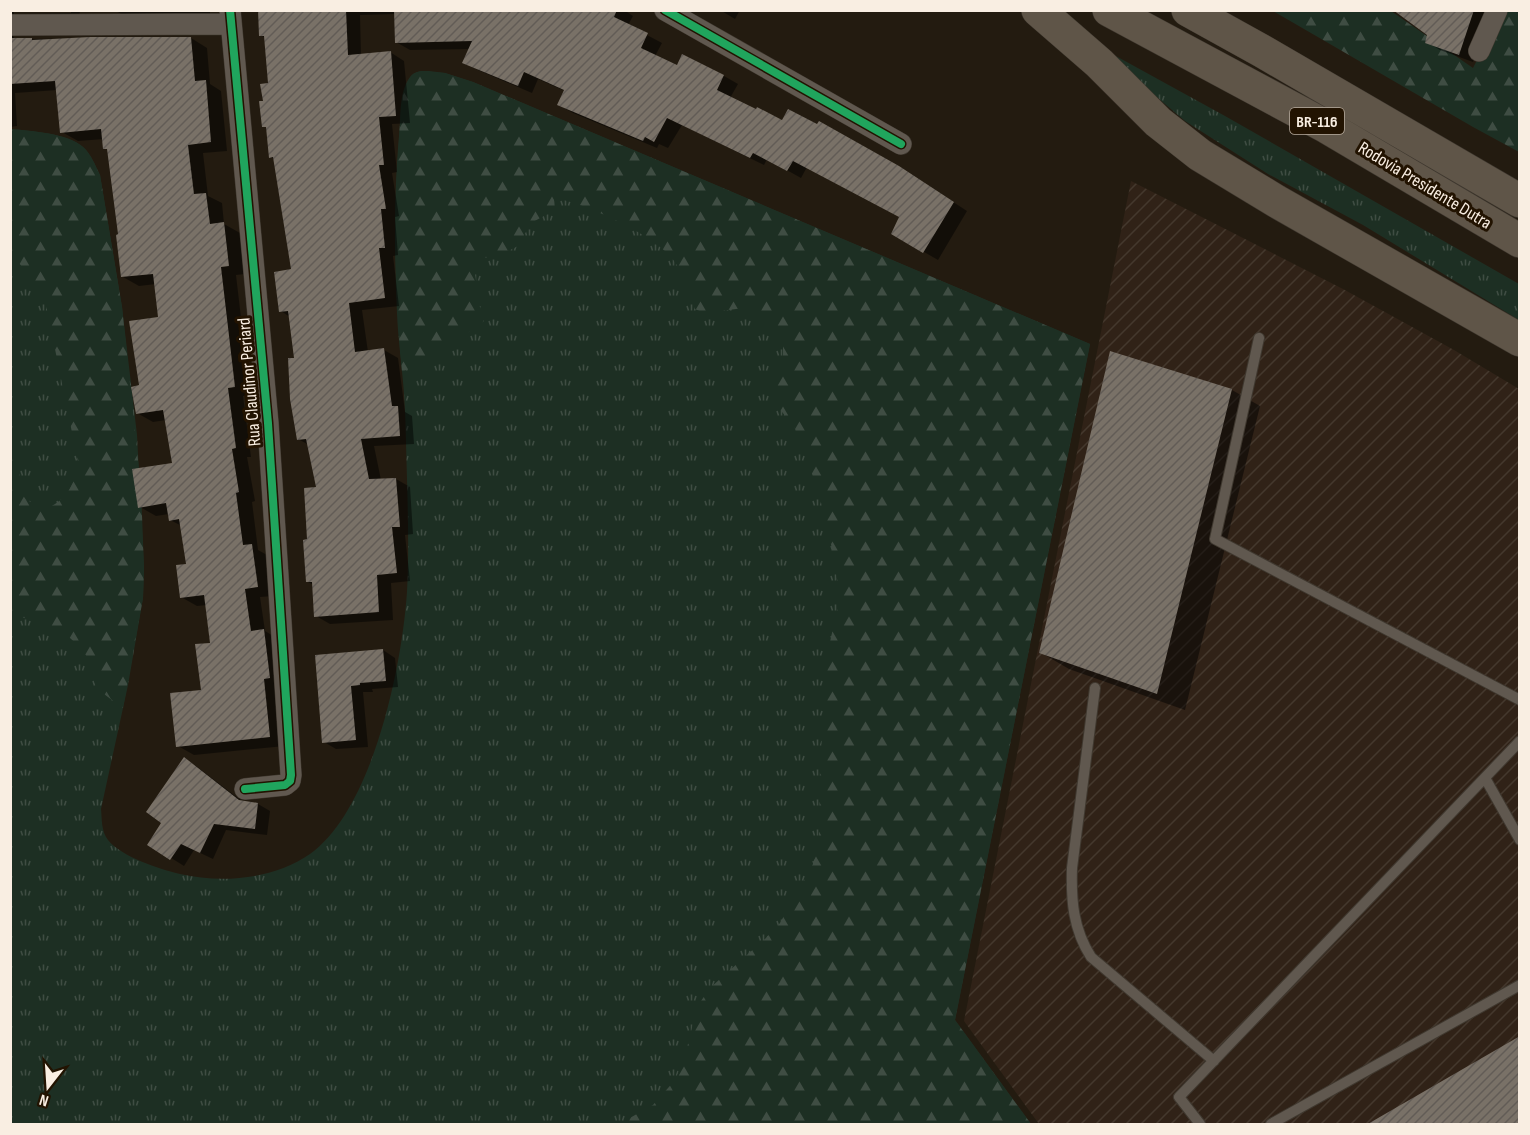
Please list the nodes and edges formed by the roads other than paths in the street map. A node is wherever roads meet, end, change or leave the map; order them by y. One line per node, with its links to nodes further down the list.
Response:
1 (665, 10): 10 (street)
2 (1038, 10): 15 (highway)
3 (1109, 10): 13 (highway, Rodovia Presidente Dutra / BR-116)
4 (1188, 10): 9 (highway, Rodovia Presidente Dutra / BR-116)
5 (1497, 10): 8 (street)
6 (230, 17): 7 (street); 20 (street, Rua Claudinor Periard)
7 (10, 26)
8 (1479, 51)
9 (1406, 135): 11 (highway); 12 (highway, Rodovia Presidente Dutra / BR-116)
10 (901, 144)
11 (1520, 173)
12 (1520, 201)
13 (1520, 241)
14 (1259, 338): 17 (lane)
15 (1520, 340)
16 (1095, 688): 23 (lane)
17 (1520, 700)
18 (1520, 741): 19 (lane)
19 (1485, 778): 21 (lane); 23 (lane)
20 (245, 789)
21 (1520, 840)
22 (1520, 985): 25 (lane)
23 (1214, 1061): 24 (lane)
24 (1200, 1125)
25 (1271, 1125)

